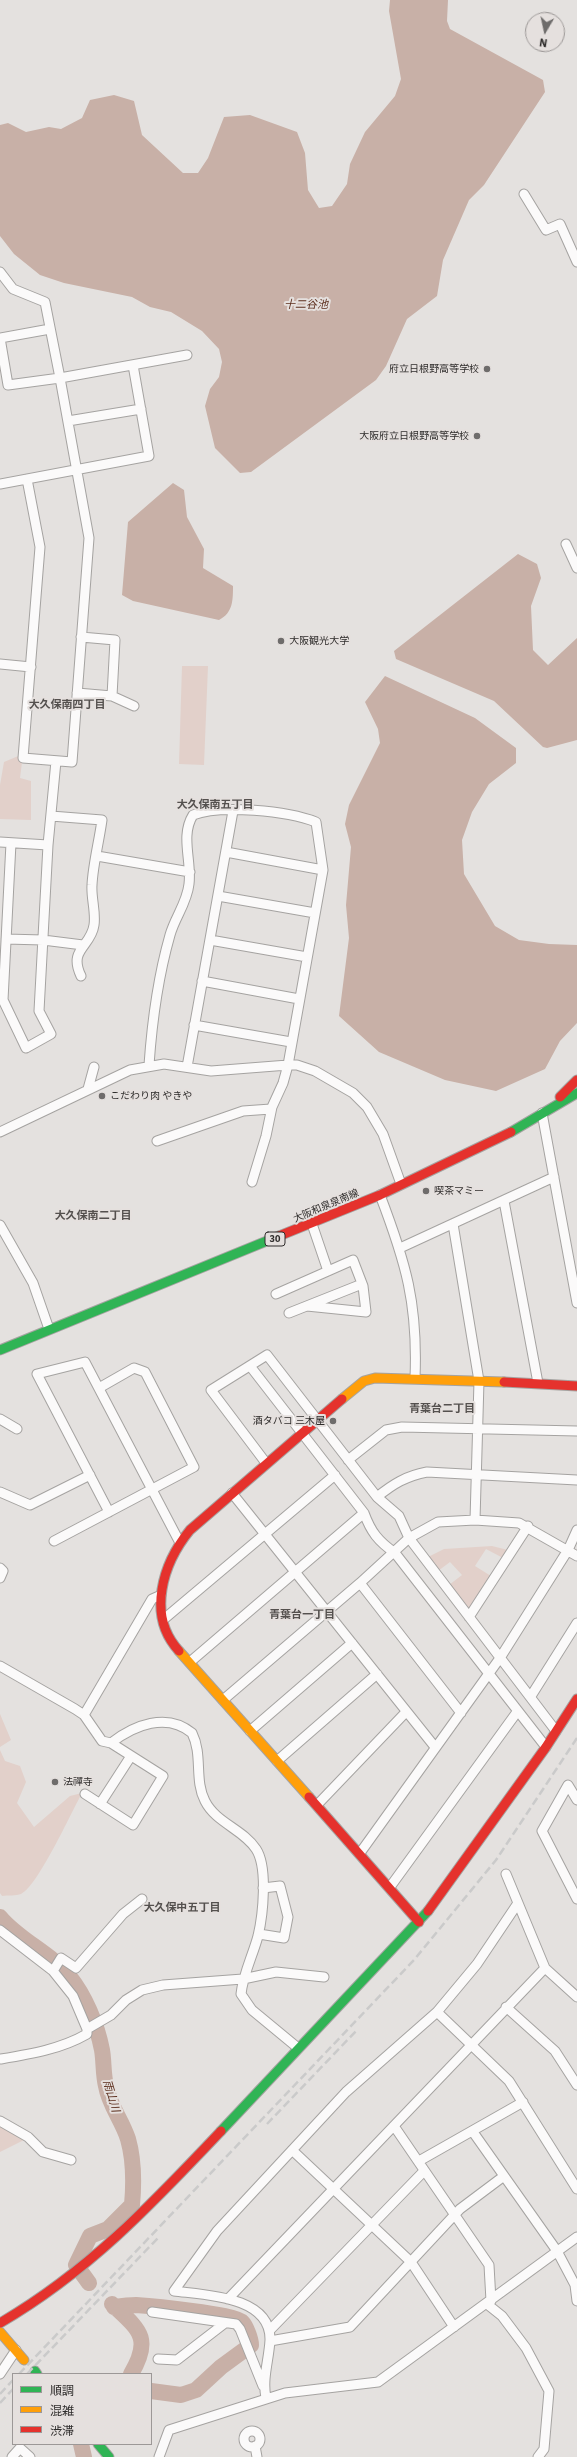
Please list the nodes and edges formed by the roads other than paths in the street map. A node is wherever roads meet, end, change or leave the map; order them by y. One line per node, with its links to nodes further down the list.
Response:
1 (524, 194): 2 (street)
2 (577, 262)
3 (0, 272): 4 (street)
4 (50, 329): 7 (street); 7 (street)
5 (187, 356): 6 (street)
6 (133, 364): 7 (street); 8 (street)
7 (60, 378): 9 (street)
8 (141, 408): 9 (street); 10 (street)
9 (68, 421): 10 (street)
10 (77, 470): 11 (street); 16 (street)
11 (27, 478): 12 (street); 18 (street)
12 (0, 484)
13 (566, 544): 14 (street)
14 (575, 554): 15 (street)
15 (577, 568)
16 (81, 637): 19 (street); 20 (street)
17 (0, 664): 18 (street)
18 (31, 667): 22 (street)
19 (77, 693): 20 (street); 22 (street)
20 (112, 696): 21 (street)
21 (134, 706)
22 (56, 761): 24 (street)
23 (233, 811): 28 (street); 30 (street); 31 (street)
24 (51, 816): 27 (street); 29 (street)
25 (0, 842): 26 (street)
26 (11, 843): 27 (street); 34 (street)
27 (48, 845): 35 (street)
28 (226, 852): 30 (street); 32 (street)
29 (97, 856): 31 (street); 37 (street)
30 (323, 870): 33 (street)
31 (190, 872): 44 (street)
32 (218, 896): 33 (street); 36 (street)
33 (315, 913): 38 (street)
34 (6, 939): 35 (street); 35 (street)
35 (43, 940): 37 (street)
36 (210, 940): 38 (street); 40 (street)
37 (83, 945): 39 (street)
38 (307, 957): 41 (street)
39 (81, 976)
40 (202, 981): 41 (street); 42 (street)
41 (299, 999): 43 (street)
42 (194, 1024): 43 (street); 47 (street)
43 (291, 1042): 45 (street)
44 (150, 1065): 47 (street); 49 (street)
45 (288, 1065): 47 (street); 51 (street); 57 (street)
46 (94, 1067): 49 (street)
47 (186, 1067)
48 (577, 1080): 52 (street, 大阪和泉泉南線 / 30)
49 (88, 1089): 53 (street)
50 (577, 1093): 52 (street, 大阪和泉泉南線 / 30)
51 (271, 1109): 54 (street); 56 (street)
52 (542, 1113): 55 (street); 57 (street, 大阪和泉泉南線 / 30)
53 (0, 1132)
54 (157, 1141)
55 (554, 1177): 59 (street); 67 (street)
56 (252, 1182)
57 (401, 1184): 58 (street, 大阪和泉泉南線 / 30)
58 (380, 1195): 60 (street, 大阪和泉泉南線 / 30); 63 (street)
59 (504, 1201): 61 (street); 75 (street)
60 (312, 1224): 64 (street); 70 (street, 大阪和泉泉南線 / 30)
61 (453, 1224): 63 (street); 74 (street)
62 (0, 1225): 70 (street)
63 (400, 1248): 73 (street)
64 (328, 1271): 65 (street); 66 (street)
65 (362, 1284): 68 (street); 68 (street)
66 (276, 1294)
67 (577, 1303)
68 (307, 1306): 69 (street)
69 (289, 1313)
70 (49, 1329): 71 (street, 大阪和泉泉南線 / 30)
71 (0, 1350)
72 (250, 1366): 79 (street); 83 (street); 85 (street)
73 (415, 1378): 74 (street); 79 (street)
74 (479, 1381): 75 (street); 80 (street)
75 (538, 1383): 76 (street)
76 (577, 1386)
77 (99, 1388): 86 (street); 90 (street); 90 (street)
78 (0, 1419): 81 (street)
79 (317, 1420): 83 (street); 84 (street)
80 (478, 1427): 82 (street); 84 (street); 88 (street)
81 (17, 1429)
82 (577, 1431)
83 (301, 1432): 85 (street); 87 (street)
84 (348, 1460): 93 (street)
85 (266, 1463): 92 (street)
86 (90, 1475): 91 (street); 94 (street)
87 (335, 1475): 95 (street); 99 (street)
88 (476, 1475): 89 (street); 93 (street); 96 (street)
89 (577, 1480)
90 (152, 1490): 94 (street); 102 (street)
91 (0, 1492)
92 (232, 1493): 99 (street); 102 (street)
93 (377, 1498): 100 (street)
94 (109, 1512): 101 (street)
95 (364, 1513): 104 (street); 107 (street)
96 (475, 1520): 97 (street); 100 (street)
97 (528, 1526): 103 (street); 112 (street)
98 (577, 1530): 103 (street)
99 (266, 1534): 107 (street); 113 (street)
100 (409, 1538): 104 (street); 112 (street)
101 (54, 1541)
102 (179, 1541): 110 (street)
103 (568, 1550): 105 (street); 116 (street)
104 (395, 1553): 109 (street); 120 (street)
105 (577, 1556)
106 (0, 1568): 108 (street)
107 (296, 1572): 111 (street); 117 (street)
108 (0, 1578)
109 (360, 1583): 111 (street); 126 (street)
110 (161, 1595): 113 (street); 127 (street)
111 (327, 1612): 115 (street); 123 (street)
112 (470, 1617): 116 (street)
113 (164, 1619): 117 (street)
114 (577, 1623): 121 (street)
115 (352, 1642): 119 (street); 128 (street)
116 (500, 1658): 120 (street); 121 (street)
117 (190, 1662): 123 (street)
118 (0, 1666): 127 (street)
119 (377, 1674): 124 (street); 134 (street)
120 (488, 1674): 125 (street); 126 (street)
121 (531, 1696): 129 (street)
122 (577, 1699): 129 (street)
123 (223, 1700): 128 (street)
124 (406, 1712): 132 (street); 138 (street)
125 (517, 1712): 131 (street); 142 (street)
126 (461, 1713): 132 (street)
127 (84, 1715): 130 (street)
128 (250, 1731): 134 (street)
129 (556, 1731): 131 (street)
130 (111, 1743): 133 (street); 141 (street)
131 (546, 1747): 146 (street)
132 (435, 1748): 139 (street)
133 (131, 1756): 137 (street); 137 (street)
134 (277, 1761): 138 (street)
135 (85, 1794): 137 (street)
136 (577, 1800): 144 (street)
137 (100, 1804)
138 (317, 1805): 139 (street)
139 (360, 1853): 142 (street)
140 (506, 1874): 145 (street)
141 (263, 1888): 148 (street); 148 (street)
142 (390, 1888): 146 (street)
143 (142, 1899): 150 (street)
144 (577, 1899)
145 (518, 1903): 149 (street); 155 (street)
146 (418, 1922): 158 (street)
147 (0, 1930): 150 (street)
148 (259, 1934): 152 (street)
149 (545, 1968): 153 (street); 154 (street)
150 (53, 1971): 156 (street)
151 (324, 1977): 152 (street)
152 (244, 1979): 156 (street); 158 (street)
153 (577, 1997)
154 (506, 2007): 157 (street); 160 (street)
155 (437, 2012): 157 (street); 165 (street)
156 (88, 2029): 159 (street)
157 (471, 2043): 161 (street); 163 (street)
158 (298, 2048): 181 (street)
159 (0, 2059)
160 (577, 2085)
161 (522, 2102): 164 (street); 171 (street)
162 (0, 2121): 166 (street)
163 (394, 2126): 167 (street); 170 (street)
164 (473, 2132): 167 (street); 169 (street)
165 (292, 2150): 170 (street); 177 (street)
166 (71, 2160)
167 (419, 2161): 168 (street)
168 (424, 2171): 172 (street); 173 (street)
169 (504, 2176): 172 (street); 175 (street)
170 (332, 2189): 173 (street); 177 (street)
171 (577, 2189)
172 (455, 2216): 176 (street); 179 (street)
173 (372, 2227): 176 (street); 185 (street)
174 (577, 2238): 175 (street)
175 (557, 2252): 178 (street); 179 (street)
176 (411, 2262): 183 (street); 185 (street)
177 (228, 2299): 185 (street)
178 (577, 2301)
179 (489, 2302): 183 (street); 199 (street)
180 (152, 2312): 182 (street)
181 (0, 2323)
182 (225, 2323): 187 (street); 190 (street)
183 (454, 2327): 191 (street)
184 (0, 2332): 186 (street)
185 (270, 2336): 190 (street)
186 (16, 2350): 188 (street); 189 (street)
187 (158, 2359)
188 (24, 2360)
189 (0, 2374)
190 (264, 2387): 191 (street)
191 (266, 2398): 197 (street)
192 (99, 2445): 196 (street)
193 (255, 2446): 198 (street)
194 (12, 2457): 195 (street)
195 (30, 2457)
196 (109, 2457)
197 (159, 2457)
198 (257, 2457)
199 (538, 2457)

